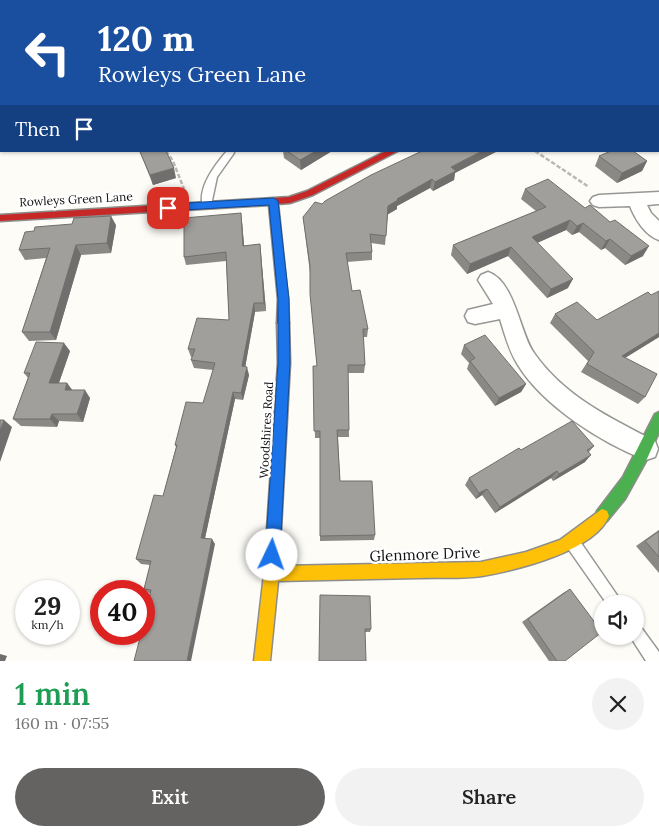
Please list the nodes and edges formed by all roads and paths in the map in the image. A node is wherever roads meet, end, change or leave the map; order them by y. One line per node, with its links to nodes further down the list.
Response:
1 (167, 152): 10 (path)
2 (392, 152): 7 (street, Rowleys Green Lane)
3 (538, 152): 8 (path)
4 (230, 153): 9 (lane)
5 (659, 198): 6 (street)
6 (636, 200): 8 (street); 12 (street)
7 (274, 201): 9 (street, Rowleys Green Lane); 19 (street, Woodshires Road)
8 (599, 201)
9 (206, 205): 10 (street, Rowleys Green Lane)
10 (186, 207): 11 (street, Rowleys Green Lane)
11 (0, 218)
12 (659, 233)
13 (488, 280): 14 (street)
14 (507, 309): 15 (street); 17 (street)
15 (475, 316)
16 (659, 418): 17 (street, Glenmore Drive)
17 (646, 449): 18 (street, Glenmore Drive)
18 (571, 540): 19 (street, Glenmore Drive); 20 (lane)
19 (271, 574): 22 (street, Woodshires Road)
20 (610, 595)
21 (644, 644): 23 (lane)
22 (262, 661)
23 (656, 661)

